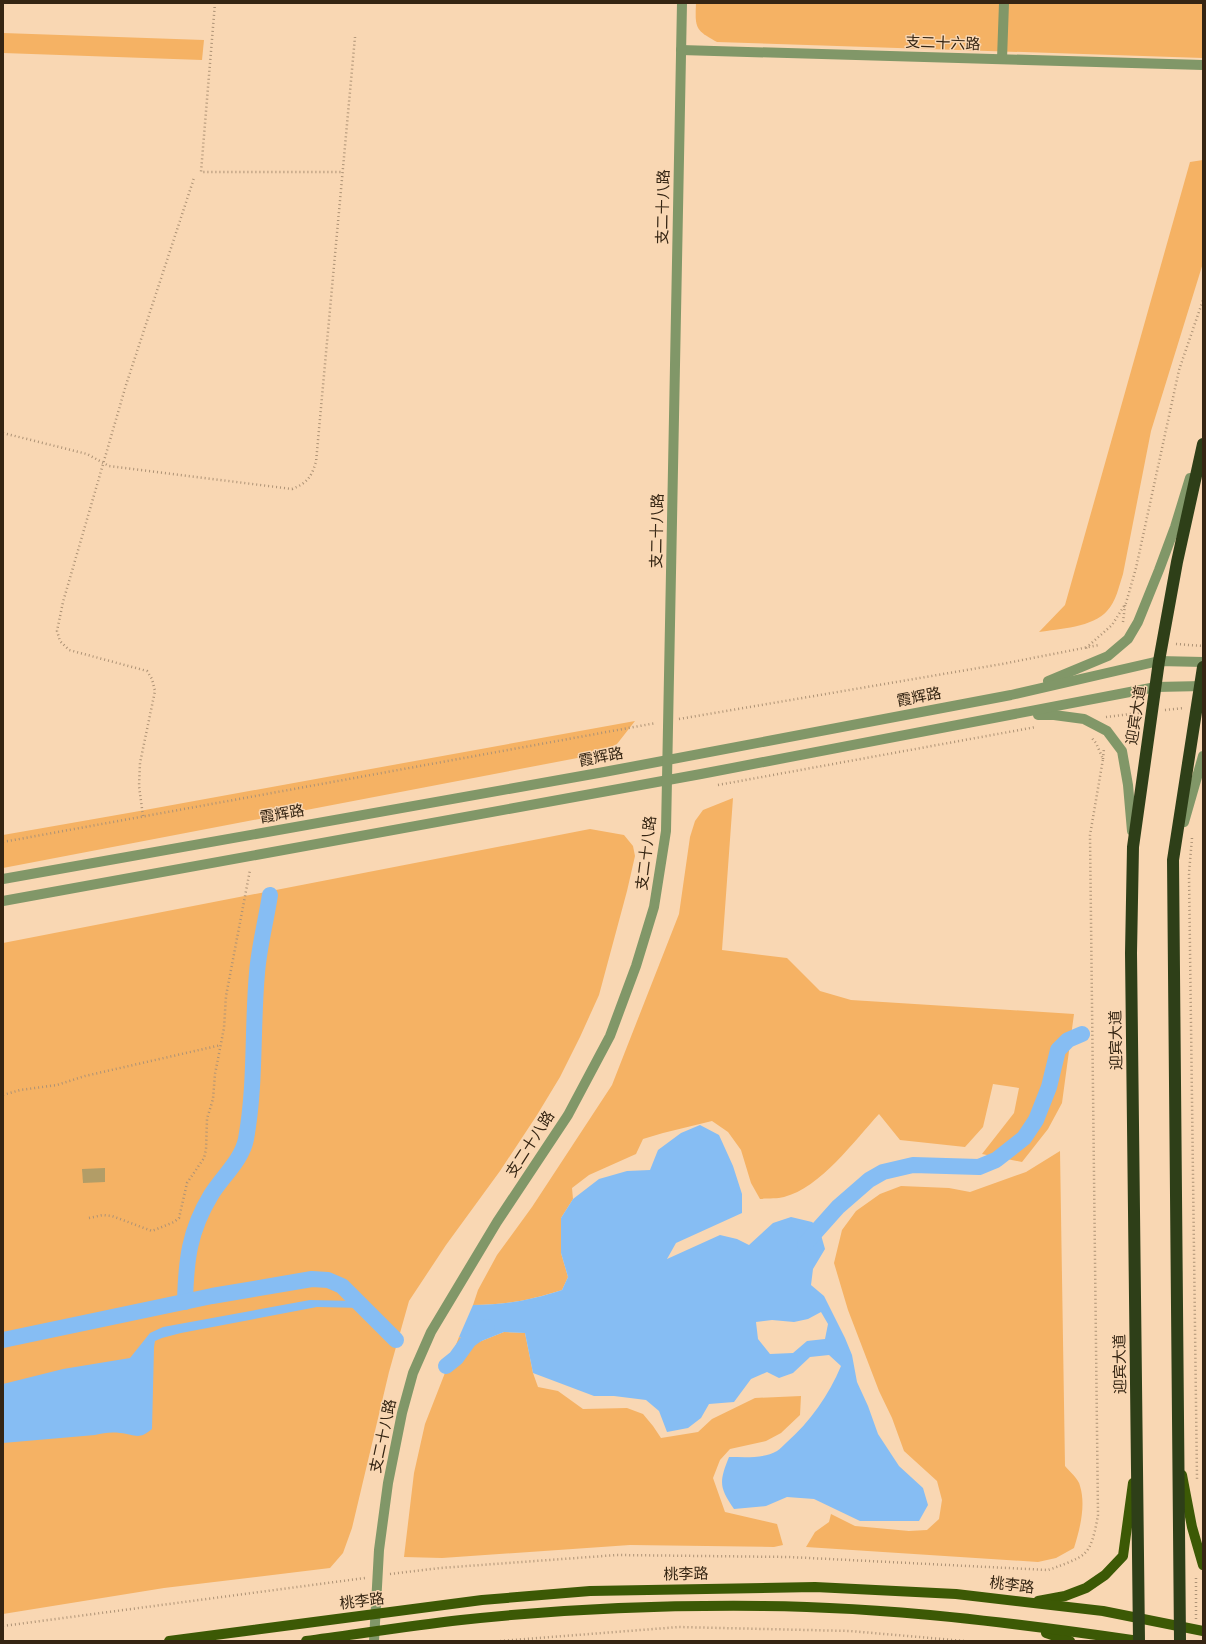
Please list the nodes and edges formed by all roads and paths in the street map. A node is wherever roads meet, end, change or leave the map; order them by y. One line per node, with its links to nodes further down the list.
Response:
1 (215, 3): 8 (path)
2 (682, 3): 5 (street, 支二十八路)
3 (1004, 3): 6 (street)
4 (355, 37): 8 (path)
5 (681, 50): 6 (street, 支二十六路); 29 (street, 支二十八路)
6 (1002, 59): 7 (street, 支二十六路)
7 (1203, 65)
8 (342, 172): 14 (path)
9 (194, 178): 14 (path)
10 (1203, 300): 18 (path)
11 (3, 433): 14 (path)
12 (1203, 438): 24 (street)
13 (1203, 444): 15 (highway, 迎宾大道)
14 (103, 463): 36 (path)
15 (1163, 643): 17 (path); 19 (highway, 迎宾大道)
16 (1106, 644): 18 (path)
17 (1203, 646)
18 (1085, 648): 29 (path)
19 (1160, 661): 20 (street, 霞辉路); 23 (highway, 迎宾大道); 24 (street, 霞辉路)
20 (1203, 662)
21 (1203, 667): 22 (highway)
22 (1201, 686): 23 (street); 25 (highway)
23 (1156, 688): 26 (highway, 迎宾大道); 27 (street)
24 (1011, 695): 33 (street, 霞辉路)
25 (1197, 707): 26 (path); 40 (highway)
26 (1152, 712): 28 (path); 39 (highway, 迎宾大道)
27 (1014, 715): 28 (street); 34 (street)
28 (1084, 719): 39 (street)
29 (668, 721): 33 (street, 支二十八路); 36 (path)
30 (1040, 726): 35 (path)
31 (1086, 732): 53 (path)
32 (1203, 756): 40 (street)
33 (668, 759): 34 (street, 支二十八路); 44 (street, 霞辉路)
34 (668, 780): 45 (street); 53 (street, 支二十八路)
35 (714, 786)
36 (143, 816): 38 (path)
37 (1192, 833): 51 (path)
38 (3, 842)
39 (1133, 848): 49 (highway, 迎宾大道)
40 (1173, 860): 50 (highway)
41 (257, 869): 42 (path)
42 (250, 870): 43 (path); 46 (path)
43 (242, 872)
44 (3, 879)
45 (3, 901)
46 (221, 1045): 47 (path); 48 (path)
47 (3, 1095)
48 (89, 1218)
49 (1137, 1450): 54 (main road); 56 (highway, 迎宾大道)
50 (1178, 1451): 52 (main road); 59 (highway)
51 (1197, 1481)
52 (1200, 1568): 60 (path)
53 (378, 1576): 55 (street, 支二十八路); 57 (path)
54 (1028, 1602): 55 (main road, 桃李路); 56 (main road, 桃李路)
55 (375, 1614): 61 (street, 支二十八路); 62 (main road, 桃李路)
56 (1139, 1618): 59 (main road, 桃李路); 67 (highway, 迎宾大道)
57 (3, 1626)
58 (1023, 1626): 61 (main road); 66 (main road); 67 (main road)
59 (1180, 1627): 60 (main road, 桃李路); 68 (highway)
60 (1200, 1631)
61 (374, 1636): 63 (main road)
62 (169, 1641)
63 (306, 1641)
64 (500, 1641): 65 (path)
65 (964, 1641)
66 (1070, 1641)
67 (1139, 1641)
68 (1180, 1641)

